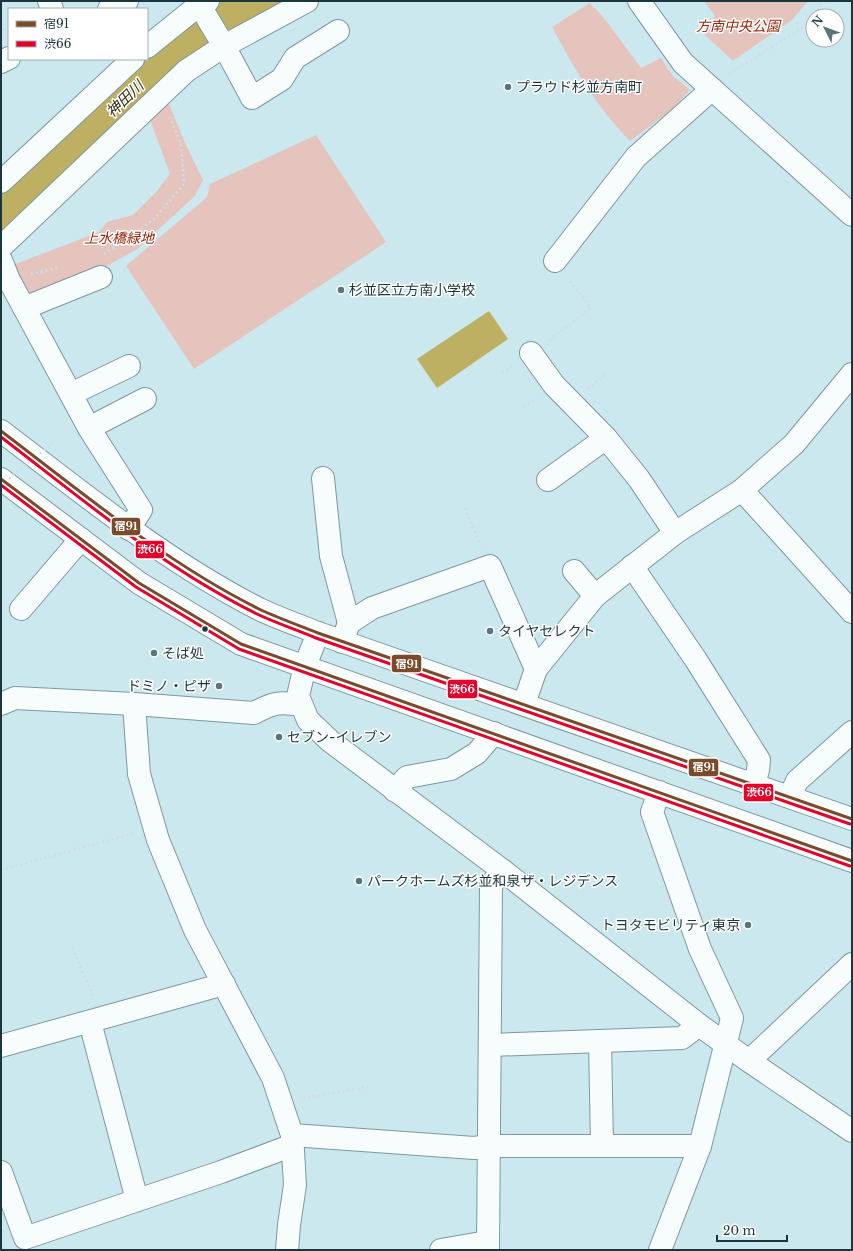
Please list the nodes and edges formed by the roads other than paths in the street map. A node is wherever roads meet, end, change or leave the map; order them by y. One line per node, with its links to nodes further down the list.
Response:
1 (127, 1): 5 (street)
2 (307, 1): 7 (street)
3 (639, 1): 10 (street)
4 (202, 5): 7 (street); 8 (street)
5 (111, 8)
6 (338, 31): 7 (street)
7 (223, 43): 13 (street)
8 (148, 46)
9 (132, 60): 11 (street)
10 (712, 89): 12 (street); 15 (street)
11 (1, 182)
12 (852, 215)
13 (1, 247)
14 (1, 260): 17 (street)
15 (555, 261)
16 (100, 268): 17 (street)
17 (24, 308): 21 (street)
18 (532, 353): 25 (street)
19 (128, 366): 21 (street)
20 (852, 374): 29 (street)
21 (71, 394): 23 (street)
22 (145, 399): 23 (street)
23 (89, 428): 30 (street)
24 (1, 431): 30 (street)
25 (606, 438): 28 (street); 31 (street)
26 (323, 478): 38 (street)
27 (1, 479): 32 (street)
28 (548, 480)
29 (742, 490): 31 (street); 37 (street)
30 (129, 529): 39 (street)
31 (675, 533): 33 (street)
32 (81, 539): 36 (street); 40 (street)
33 (632, 566): 35 (street); 48 (street)
34 (574, 571): 35 (street)
35 (595, 596): 41 (street)
36 (21, 609)
37 (852, 612)
38 (346, 632): 39 (street); 41 (street); 44 (street)
39 (318, 633): 40 (street)
40 (305, 666): 45 (street); 47 (street)
41 (536, 669): 44 (street)
42 (1, 704): 43 (street)
43 (134, 704): 45 (street); 56 (street)
44 (524, 704): 48 (street)
45 (301, 705): 49 (street)
46 (852, 732): 51 (street)
47 (494, 733): 49 (street); 50 (street)
48 (754, 784): 51 (street)
49 (396, 791): 54 (street)
50 (659, 792): 53 (street); 61 (street)
51 (790, 796): 52 (street)
52 (852, 818)
53 (852, 861)
54 (502, 870): 58 (street); 62 (street)
55 (852, 964): 63 (street)
56 (224, 984): 57 (street); 65 (street)
57 (96, 1020): 59 (street); 70 (street)
58 (699, 1024): 60 (street); 61 (street)
59 (3, 1041)
60 (600, 1041): 62 (street); 66 (street)
61 (726, 1044): 63 (street); 68 (street)
62 (491, 1045): 67 (street)
63 (749, 1061): 64 (street)
64 (852, 1131)
65 (293, 1140): 67 (street); 70 (street); 72 (street)
66 (602, 1145): 67 (street); 68 (street)
67 (488, 1146): 71 (street)
68 (700, 1146): 74 (street)
69 (1, 1172): 70 (street)
70 (137, 1200)
71 (487, 1246): 73 (street)
72 (287, 1250)
73 (441, 1250)
74 (660, 1250)

